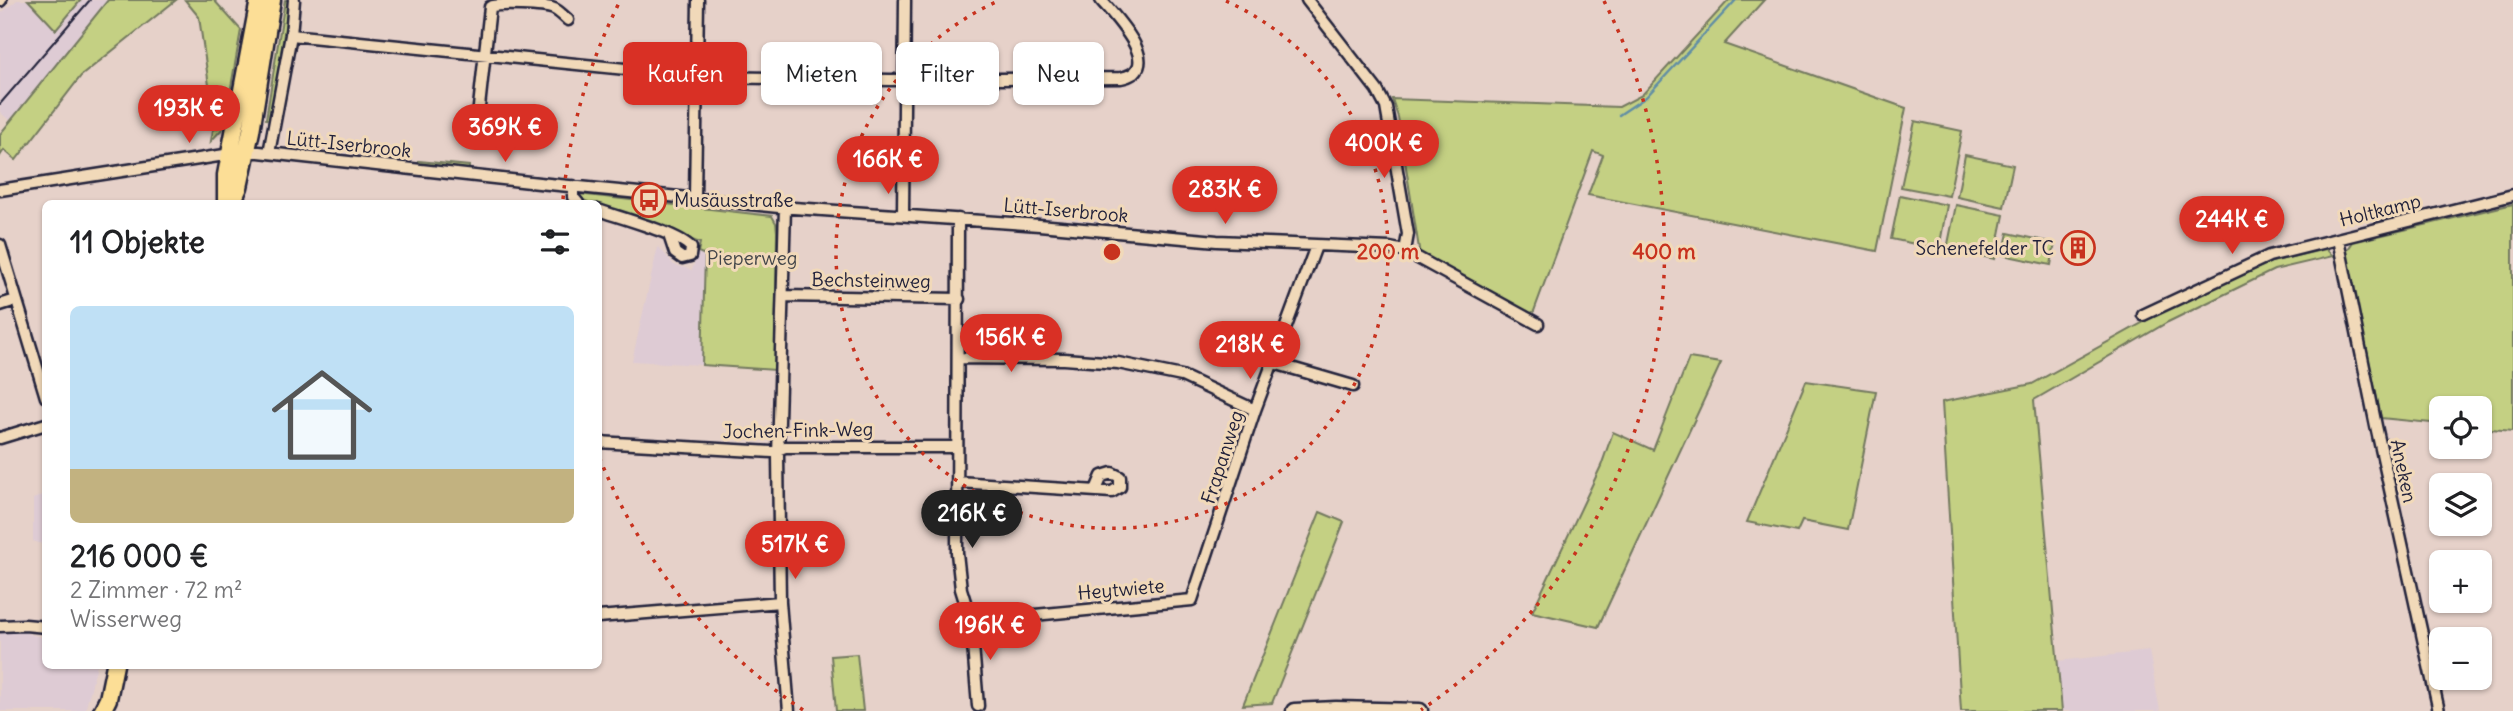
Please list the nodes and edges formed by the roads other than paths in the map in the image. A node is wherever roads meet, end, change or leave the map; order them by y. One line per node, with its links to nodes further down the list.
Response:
1 (259, 0): 20 (main road)
2 (272, 0): 20 (main road)
3 (295, 0): 9 (street)
4 (698, 0): 10 (street)
5 (905, 0): 11 (street)
6 (1101, 0): 16 (street)
7 (1307, 0): 37 (street)
8 (568, 20): 12 (street)
9 (290, 35): 12 (street); 21 (street)
10 (697, 42)
11 (905, 42)
12 (484, 56): 13 (street); 19 (street)
13 (623, 70)
14 (747, 77): 15 (street)
15 (896, 79)
16 (999, 79)
17 (696, 105): 25 (street)
18 (905, 105): 31 (street)
19 (478, 116)
20 (239, 153): 21 (street, Lütt-Iserbrook); 23 (street, Lütt-Iserbrook); 26 (main road); 27 (main road)
21 (269, 153): 22 (street, Lütt-Iserbrook)
22 (573, 187): 25 (street, Lütt-Iserbrook); 28 (street)
23 (0, 190)
24 (2513, 195): 34 (street, Holtkamp)
25 (695, 198): 29 (street, Lütt-Iserbrook)
26 (226, 200)
27 (232, 200)
28 (576, 200)
29 (785, 207): 31 (street, Lütt-Iserbrook); 38 (street)
30 (602, 211): 33 (street)
31 (903, 214): 32 (street, Lütt-Iserbrook)
32 (958, 219): 36 (street, Lütt-Iserbrook); 39 (street)
33 (668, 235)
34 (2338, 239): 42 (street, Holtkamp); 69 (street, Aneken)
35 (0, 246): 40 (street)
36 (1316, 246): 37 (street, Lütt-Iserbrook); 45 (street, Frapanweg)
37 (1405, 251): 43 (street, Lütt-Iserbrook)
38 (783, 296): 39 (street, Bechsteinweg); 53 (street)
39 (959, 299): 44 (street)
40 (16, 300): 41 (street); 46 (street)
41 (0, 305)
42 (2143, 315)
43 (1538, 324)
44 (958, 358): 48 (street); 52 (street)
45 (1274, 363): 47 (street); 48 (street, Frapanweg)
46 (42, 384)
47 (1353, 386)
48 (1255, 410): 56 (street, Frapanweg)
49 (42, 425): 50 (street)
50 (0, 438)
51 (602, 442): 53 (street, Jochen-Fink-Weg)
52 (957, 447): 53 (street, Jochen-Fink-Weg); 54 (street)
53 (779, 449): 57 (street)
54 (958, 482): 55 (street); 59 (street)
55 (1096, 490)
56 (1192, 600): 59 (street, Heytwiete)
57 (780, 601): 58 (street); 66 (street)
58 (602, 617)
59 (971, 621): 63 (street)
60 (0, 626): 61 (street)
61 (42, 627)
62 (114, 669): 64 (main road)
63 (978, 706)
64 (106, 707)
65 (1378, 710): 67 (main road); 68 (main road)
66 (789, 711)
67 (1294, 711)
68 (1420, 711)
69 (2439, 711)

